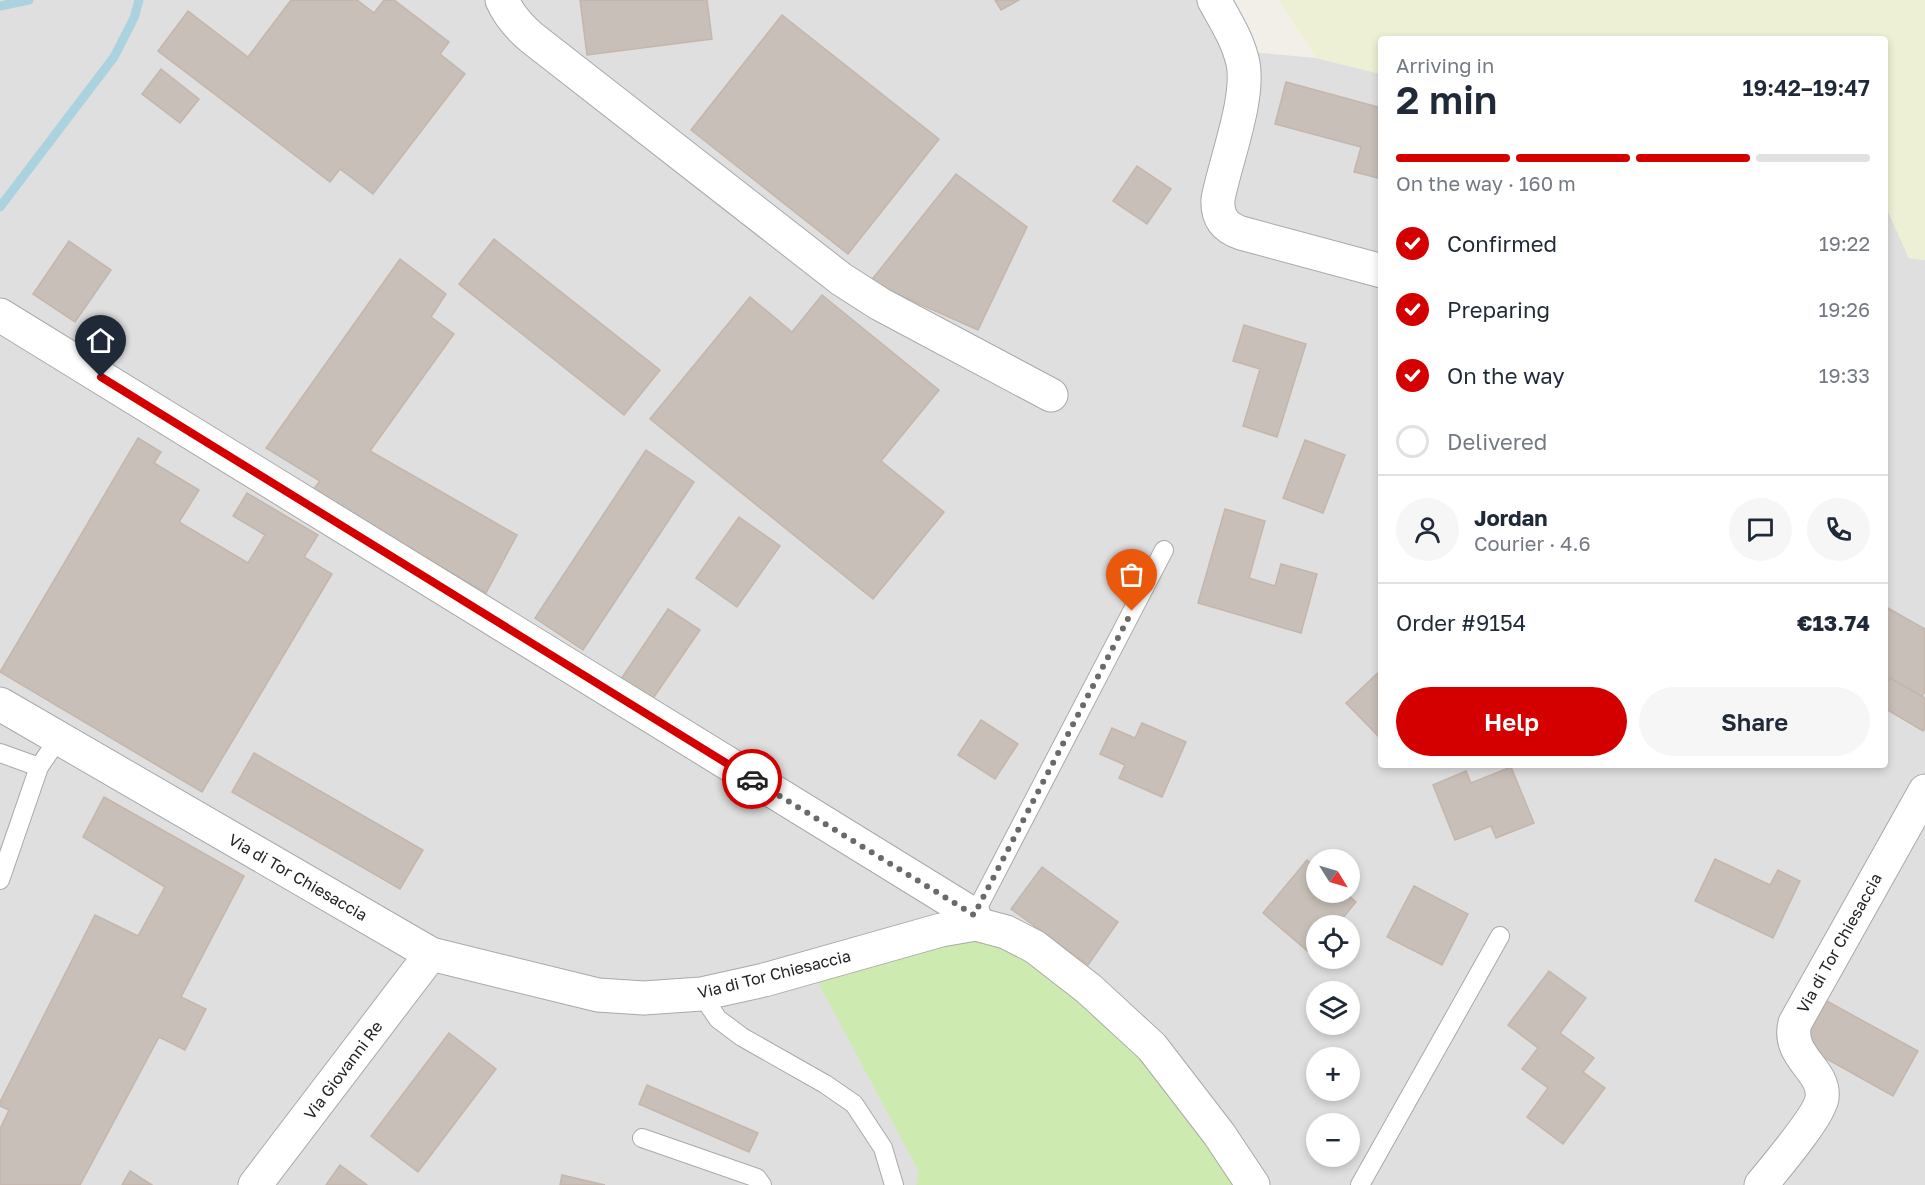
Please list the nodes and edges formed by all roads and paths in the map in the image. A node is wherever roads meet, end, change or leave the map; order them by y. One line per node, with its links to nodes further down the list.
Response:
1 (502, 0): 5 (street)
2 (1214, 0): 3 (street)
3 (1378, 270)
4 (0, 315): 13 (street)
5 (1051, 395)
6 (1164, 550): 13 (lane)
7 (0, 704): 8 (street, Via di Tor Chiesaccia)
8 (59, 738): 10 (lane); 15 (street, Via di Tor Chiesaccia)
9 (0, 753): 10 (lane)
10 (39, 767): 12 (lane)
11 (1925, 791): 23 (street, Via di Tor Chiesaccia)
12 (0, 880)
13 (975, 920): 16 (street, Via di Tor Chiesaccia); 21 (street, Via di Tor Chiesaccia)
14 (1500, 936): 22 (lane)
15 (431, 954): 16 (street, Via di Tor Chiesaccia); 18 (street, Via Giovanni Re)
16 (700, 994): 20 (lane)
17 (642, 1138): 19 (lane)
18 (255, 1185)
19 (762, 1185)
20 (894, 1185)
21 (1253, 1185)
22 (1360, 1185)
23 (1761, 1185)

